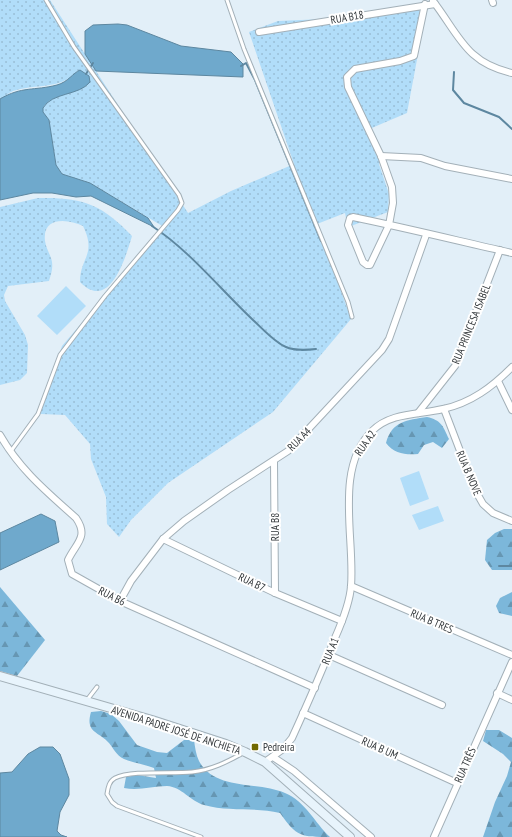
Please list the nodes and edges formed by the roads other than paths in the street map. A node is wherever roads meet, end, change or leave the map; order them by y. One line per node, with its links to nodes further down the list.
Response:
1 (46, 0): 20 (lane)
2 (227, 0): 13 (lane)
3 (433, 2): 4 (street, RUA B18); 6 (street, RUA B18)
4 (424, 4): 5 (street, RUA B18); 7 (street)
5 (259, 32)
6 (512, 73)
7 (381, 156): 8 (street); 9 (street)
8 (512, 179)
9 (389, 225): 9 (street); 10 (street)
10 (426, 235): 11 (street); 21 (street, RUA A4)
11 (500, 250): 12 (street); 18 (street, RUA PRINCESA ISABEL)
12 (512, 253)
13 (352, 317)
14 (512, 367): 15 (street, RUA A2)
15 (498, 381): 16 (street, RUA A2); 17 (street)
16 (444, 409): 18 (street, RUA A2); 22 (street, RUA B NOVE)
17 (512, 410)
18 (418, 413): 24 (street, RUA A2)
19 (0, 434): 20 (street, RUA B6)
20 (10, 453): 26 (street, RUA B6)
21 (274, 461): 23 (street, RUA A4); 25 (street, RUA B8)
22 (512, 521)
23 (163, 539): 25 (street, RUA B7); 26 (street, RUA A4)
24 (351, 586): 27 (street, RUA A1); 29 (street, RUA B TRES)
25 (275, 593): 27 (street, RUA B7)
26 (120, 601): 33 (street, RUA B6)
27 (342, 621): 28 (street, RUA A1)
28 (329, 655): 33 (street, RUA A1); 37 (street)
29 (512, 655)
30 (512, 662): 34 (street, RUA TRÊS)
31 (0, 676): 36 (main road, AVENIDA PADRE JOSÉ DE ANCHIETA)
32 (97, 687): 36 (lane)
33 (315, 688): 38 (street, RUA A1)
34 (497, 693): 35 (street); 42 (street, RUA TRÊS)
35 (512, 700)
36 (86, 701): 39 (main road, AVENIDA PADRE JOSÉ DE ANCHIETA)
37 (442, 705)
38 (303, 713): 40 (street, RUA A1); 42 (street, RUA B UM)
39 (245, 752): 41 (main road, AVENIDA PADRE JOSÉ DE ANCHIETA); 43 (lane)
40 (273, 757): 41 (street, RUA A1); 45 (street)
41 (264, 762): 44 (main road, AVENIDA PADRE JOSÉ DE ANCHIETA)
42 (457, 783): 46 (street, RUA TRÊS)
43 (201, 837)
44 (350, 837)
45 (371, 837)
46 (434, 837)

